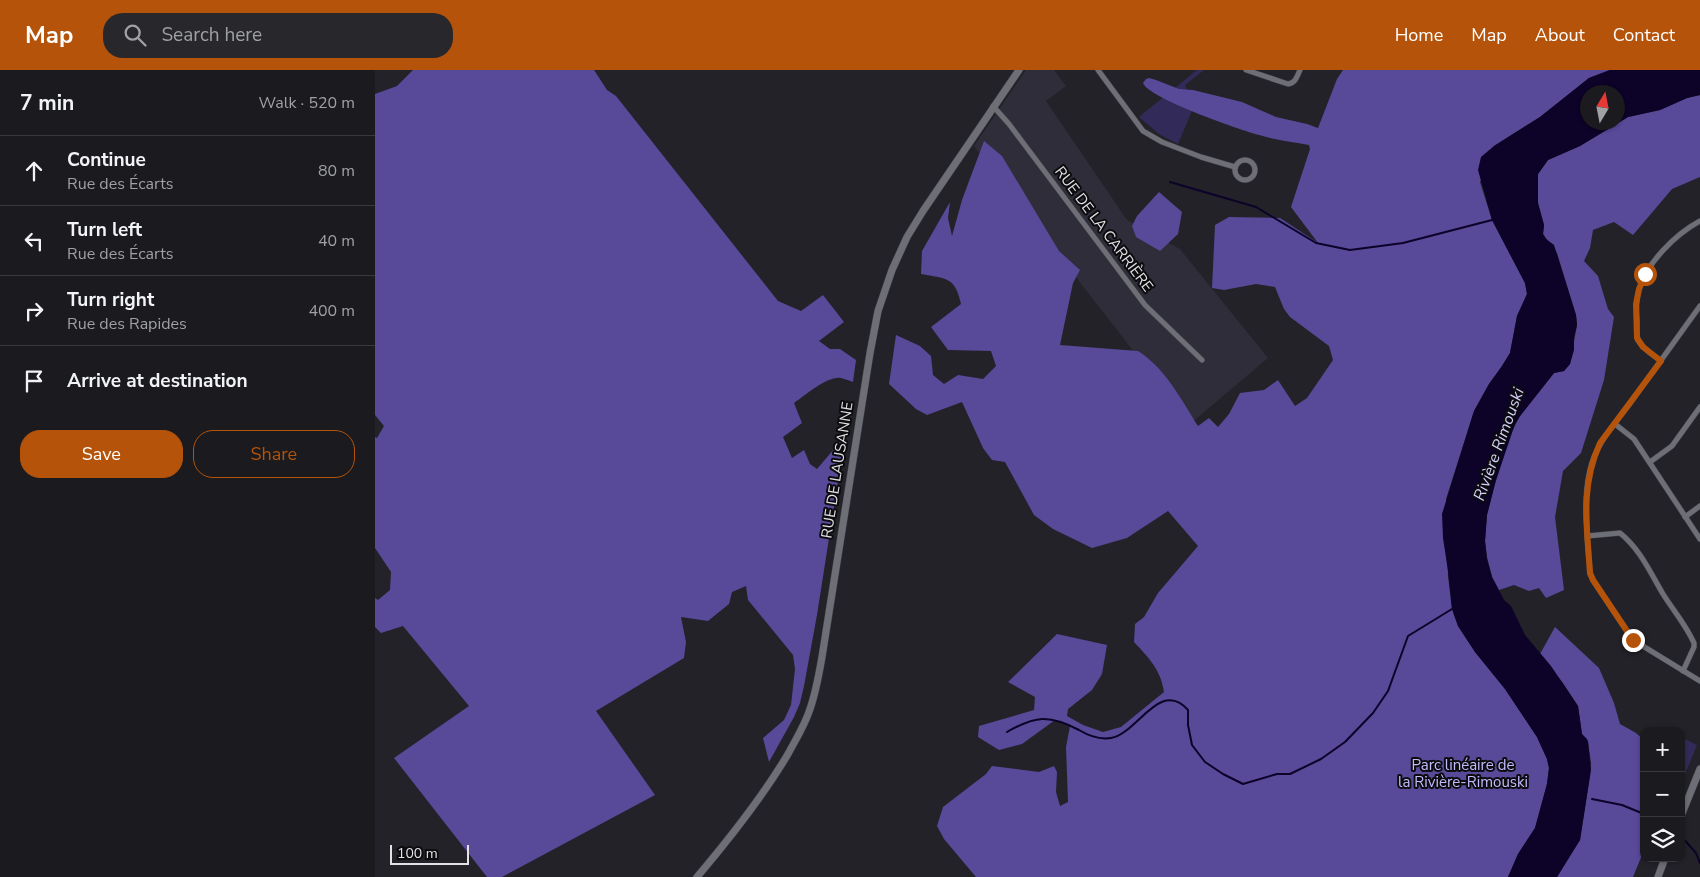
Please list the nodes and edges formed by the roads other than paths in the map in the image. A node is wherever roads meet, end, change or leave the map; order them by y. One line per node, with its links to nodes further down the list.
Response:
1 (1019, 70): 5 (street, RUE DE LAUSANNE)
2 (1098, 70): 6 (street)
3 (1246, 70): 4 (street)
4 (1300, 70)
5 (993, 106): 9 (street, RUE DE LA CARRIÈRE); 23 (street, RUE DE LAUSANNE)
6 (1235, 167)
7 (1700, 222): 10 (street)
8 (1700, 306): 10 (street)
9 (1202, 360)
10 (1661, 361): 12 (street)
11 (1700, 408): 13 (street)
12 (1615, 424): 13 (street); 16 (street)
13 (1650, 462): 15 (street)
14 (1700, 506): 15 (street)
15 (1685, 517): 17 (street)
16 (1587, 536): 18 (street); 18 (street)
17 (1700, 539)
18 (1683, 672): 19 (street)
19 (1700, 681)
20 (1700, 770): 21 (street)
21 (1685, 806)
22 (1664, 862): 24 (street)
23 (697, 877)
24 (1658, 877)

